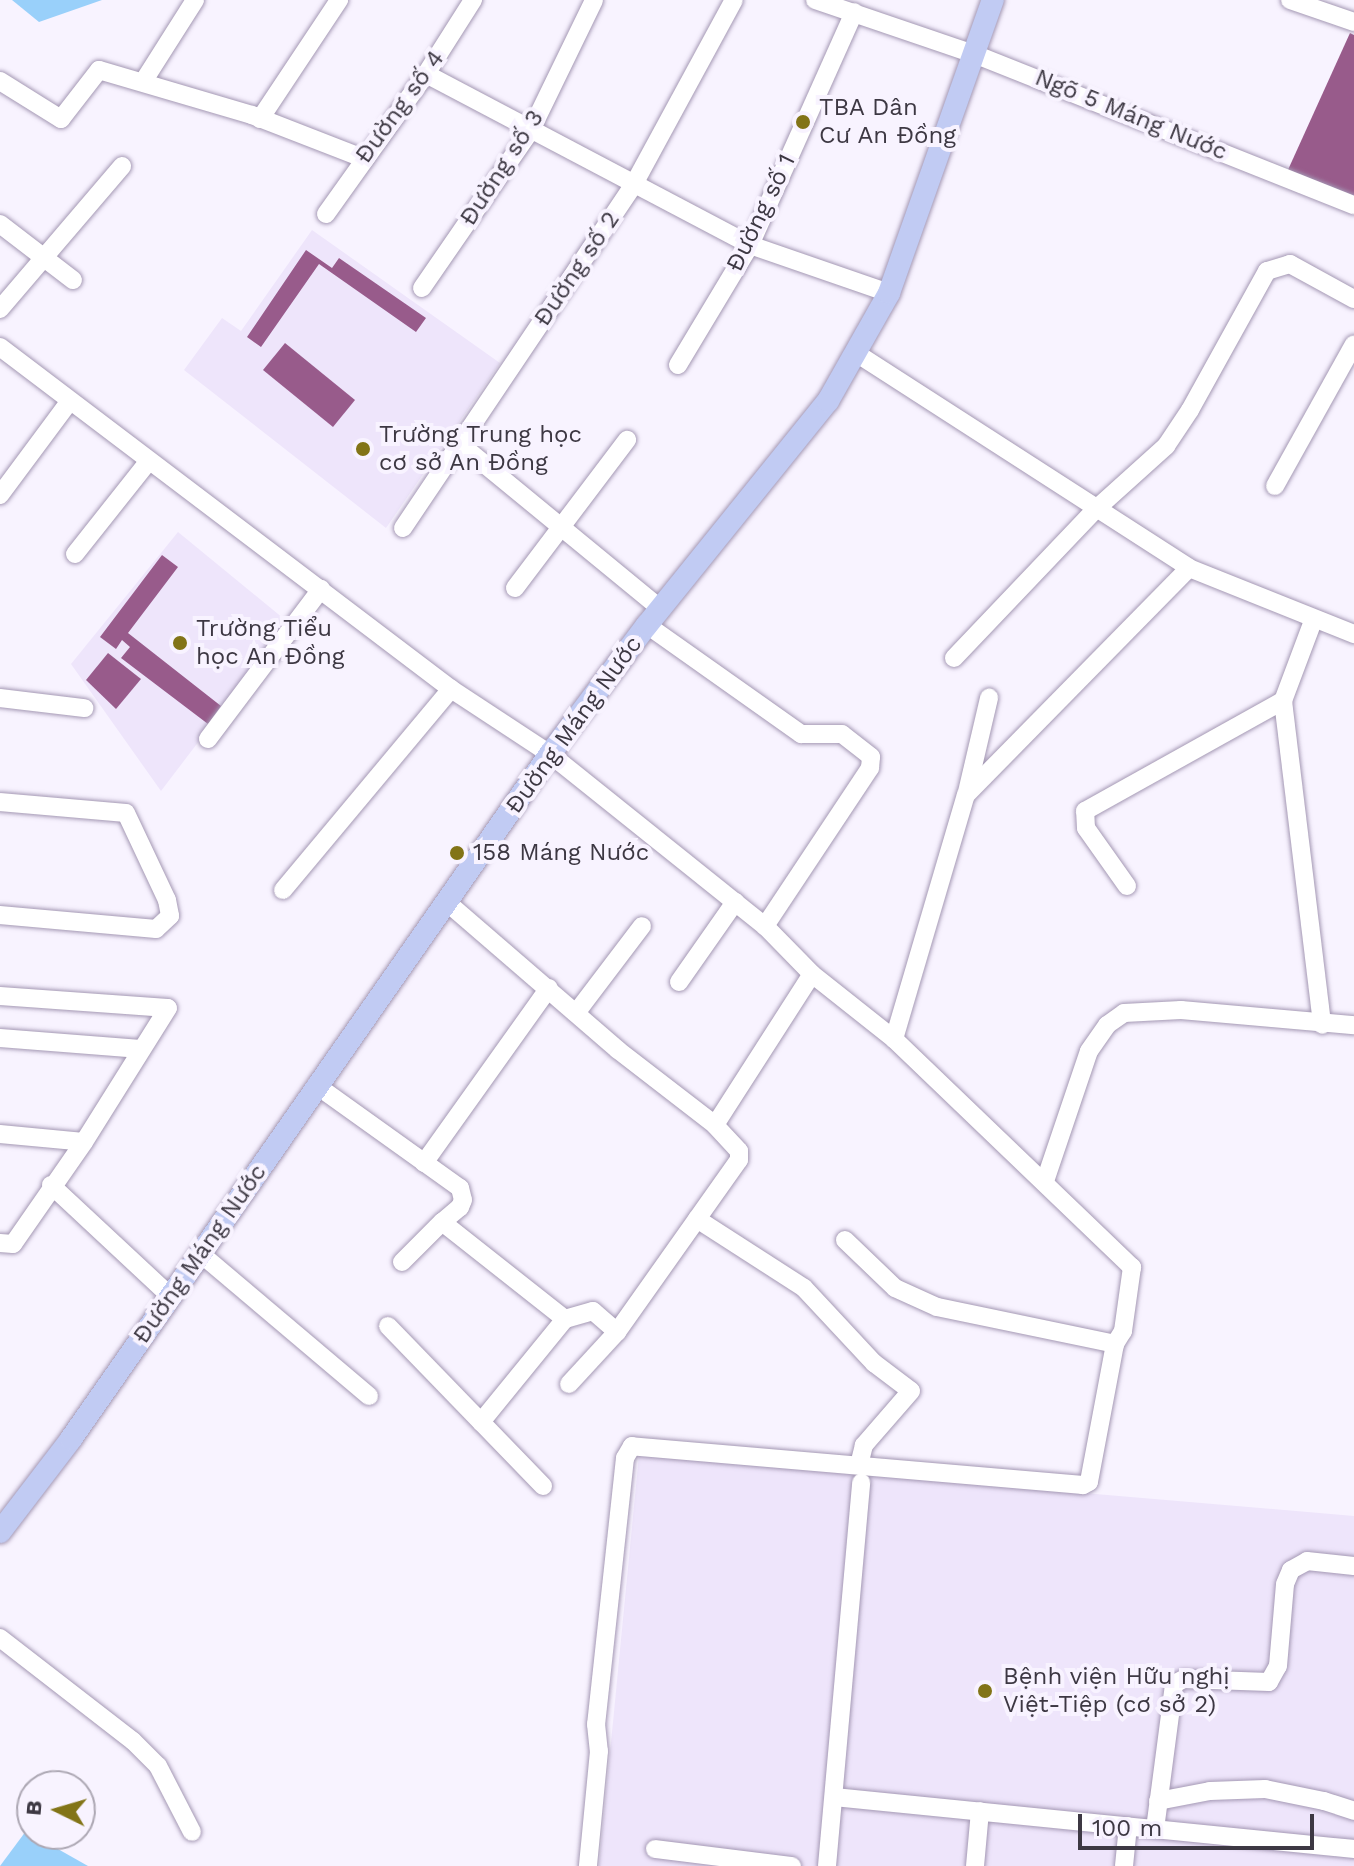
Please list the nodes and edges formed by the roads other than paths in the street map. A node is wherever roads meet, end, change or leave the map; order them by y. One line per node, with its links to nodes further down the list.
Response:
1 (195, 0): 14 (street)
2 (339, 0): 15 (street)
3 (473, 0): 12 (street, Đường số 4)
4 (594, 0): 16 (street, Đường số 3)
5 (734, 0): 19 (street, Đường số 2)
6 (815, 0): 9 (street, Ngõ 5 Máng Nước)
7 (993, 0): 11 (main road, Đường Máng Nước)
8 (1290, 0): 10 (street)
9 (854, 12): 11 (street, Ngõ 5 Máng Nước); 23 (street, Đường số 1)
10 (1354, 22)
11 (974, 54): 20 (street, Ngõ 5 Máng Nước); 27 (main road, Đường Máng Nước)
12 (426, 74): 16 (street); 17 (street, Đường số 4)
13 (0, 81): 14 (street)
14 (143, 82): 15 (street)
15 (260, 119): 17 (street)
16 (531, 130): 19 (street); 26 (street, Đường số 3)
17 (363, 158): 21 (street, Đường số 4)
18 (122, 166): 24 (street)
19 (634, 184): 23 (street); 36 (street, Đường số 2)
20 (1354, 205)
21 (326, 214)
22 (0, 224): 24 (street)
23 (750, 245): 27 (street); 33 (street, Đường số 1)
24 (43, 258): 25 (street); 29 (street)
25 (73, 280)
26 (422, 288)
27 (889, 293): 32 (main road, Đường Máng Nước)
28 (1354, 299): 40 (street)
29 (0, 309)
30 (1354, 344): 38 (street)
31 (0, 347): 34 (street)
32 (856, 353): 40 (street); 47 (main road, Đường Máng Nước)
33 (678, 365)
34 (69, 402): 37 (street); 39 (street)
35 (627, 440): 41 (street)
36 (460, 444): 41 (street); 42 (street, Đường số 2)
37 (148, 462): 43 (street); 46 (street)
38 (1275, 486)
39 (0, 495)
40 (1095, 510): 44 (street); 50 (street)
41 (561, 527): 45 (street); 47 (street)
42 (403, 528)
43 (75, 554)
44 (1189, 568): 48 (street); 58 (street)
45 (515, 588)
46 (321, 589): 51 (street); 56 (street)
47 (653, 617): 57 (main road, Đường Máng Nước); 66 (street)
48 (1313, 621): 49 (street); 54 (street)
49 (1354, 634)
50 (954, 658)
51 (451, 689): 57 (street); 61 (street)
52 (0, 698): 55 (street)
53 (989, 698): 58 (street)
54 (1283, 701): 60 (street); 72 (street)
55 (84, 708)
56 (208, 739)
57 (550, 754): 62 (street); 63 (main road, Đường Máng Nước)
58 (966, 795): 75 (street)
59 (0, 802): 64 (street)
60 (1127, 886)
61 (283, 890)
62 (735, 902): 66 (street); 68 (street)
63 (449, 904): 69 (street); 77 (main road, Đường Máng Nước)
64 (0, 915)
65 (642, 926): 71 (street)
66 (765, 926): 67 (street)
67 (812, 974): 75 (street); 78 (street)
68 (679, 982)
69 (549, 988): 71 (street); 81 (street)
70 (0, 996): 76 (street)
71 (576, 1013): 78 (street)
72 (1322, 1025): 73 (street); 82 (street)
73 (1354, 1025)
74 (0, 1038): 76 (street)
75 (894, 1039): 82 (street)
76 (141, 1049): 80 (street)
77 (316, 1085): 81 (street); 88 (main road, Đường Máng Nước)
78 (715, 1125): 84 (street)
79 (0, 1134): 80 (street)
80 (84, 1142): 83 (street)
81 (424, 1163): 85 (street)
82 (1045, 1181): 94 (street)
83 (51, 1185): 87 (street); 90 (street)
84 (697, 1219): 93 (street); 98 (street)
85 (442, 1222): 89 (street); 91 (street)
86 (845, 1240): 94 (street)
87 (0, 1243)
88 (201, 1254): 90 (main road, Đường Máng Nước); 96 (street)
89 (402, 1262)
90 (170, 1296): 100 (main road, Đường Máng Nước)
91 (565, 1319): 93 (street); 97 (street)
92 (388, 1326): 97 (street)
93 (617, 1332): 95 (street)
94 (1115, 1344): 98 (street)
95 (569, 1384)
96 (369, 1396)
97 (481, 1422): 99 (street)
98 (860, 1474): 103 (street); 112 (street)
99 (543, 1486)
100 (0, 1532)
101 (1354, 1566): 104 (street)
102 (0, 1638): 109 (street)
103 (834, 1797): 105 (street); 114 (street)
104 (1158, 1801): 106 (street); 108 (street)
105 (980, 1811): 107 (street); 115 (street)
106 (1354, 1811)
107 (1128, 1826): 108 (street); 116 (street)
108 (1155, 1829): 111 (street)
109 (192, 1832)
110 (655, 1849): 113 (street)
111 (1354, 1849)
112 (588, 1866)
113 (792, 1866)
114 (827, 1866)
115 (975, 1866)
116 (1124, 1866)

